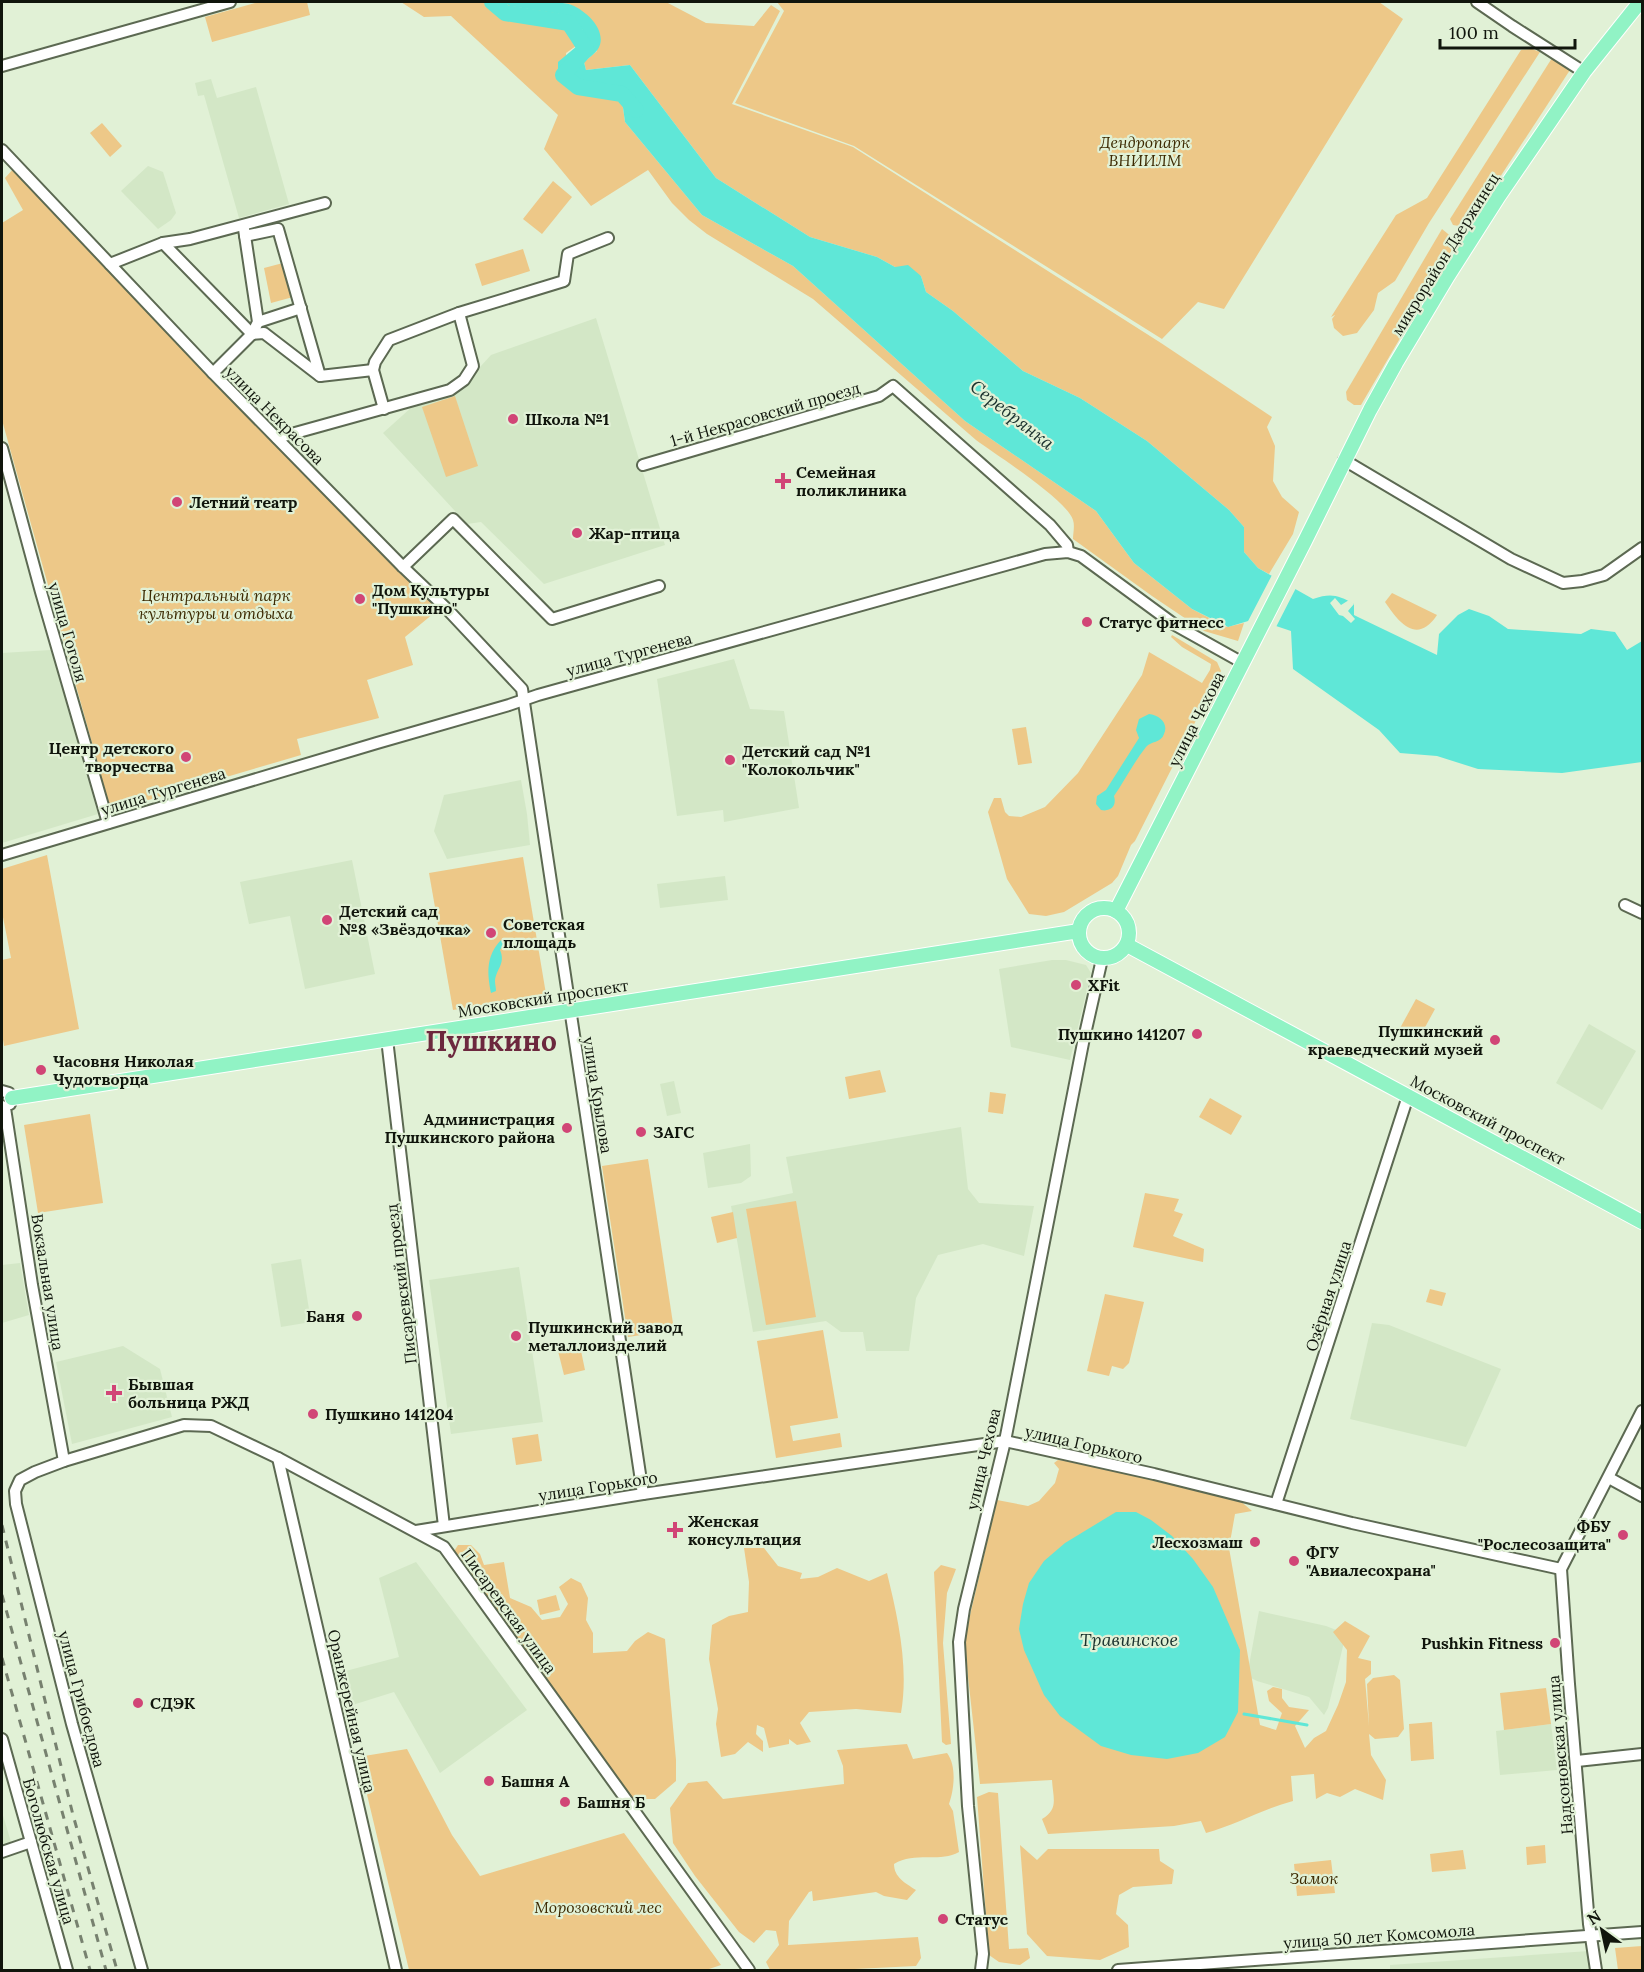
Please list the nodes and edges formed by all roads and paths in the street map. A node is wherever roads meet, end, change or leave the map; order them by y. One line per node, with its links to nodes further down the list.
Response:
1 (230, 2): 4 (street)
2 (1477, 2): 5 (street)
3 (1640, 2): 5 (main road, микрорайон Дзержинец)
4 (2, 66)
5 (1584, 72): 22 (main road, микрорайон Дзержинец)
6 (2, 150): 11 (street, улица Некрасова)
7 (325, 203): 8 (street)
8 (244, 231): 10 (street); 12 (street); 14 (street)
9 (608, 238): 13 (street)
10 (163, 243): 11 (street); 15 (street)
11 (110, 264): 17 (street, улица Некрасова)
12 (301, 308): 14 (street); 18 (street)
13 (459, 313): 16 (street); 19 (street)
14 (258, 322): 15 (street)
15 (252, 334): 17 (street); 18 (street)
16 (373, 370): 18 (street); 19 (street)
17 (213, 373): 20 (street, улица Некрасова)
18 (320, 376)
19 (384, 409): 20 (street)
20 (277, 438): 27 (street, улица Некрасова)
21 (2, 448): 31 (street, улица Гоголя)
22 (1344, 460): 24 (main road, микрорайон Дзержинец); 25 (street)
23 (643, 465): 26 (street, 1-й Некрасовский проезд)
24 (1305, 541): 29 (main road, улица Чехова)
25 (1642, 548)
26 (1068, 552): 29 (street); 30 (street, улица Тургенева)
27 (403, 567): 28 (street); 30 (street, улица Некрасова)
28 (658, 586)
29 (1243, 663): 34 (main road, улица Чехова)
30 (522, 700): 31 (street, улица Тургенева); 39 (street, улица Крылова)
31 (108, 823): 32 (street, улица Тургенева)
32 (2, 855)
33 (1625, 905): 35 (street)
34 (1116, 911): 36 (main road); 37 (main road)
35 (1642, 913)
36 (1079, 931): 38 (main road); 39 (main road, Московский проспект)
37 (1127, 945): 38 (main road); 41 (main road, Московский проспект)
38 (1102, 959): 45 (street, улица Чехова)
39 (570, 1011): 40 (main road, Московский проспект); 49 (street, улица Крылова)
40 (387, 1039): 42 (main road, Московский проспект); 52 (street, Писаревский проезд)
41 (1408, 1096): 43 (main road, Московский проспект); 51 (street, Озёрная улица)
42 (5, 1101): 47 (street, Вокзальная улица)
43 (1642, 1222)
44 (1642, 1411): 48 (street)
45 (1005, 1441): 49 (street, улица Горького); 51 (street, улица Горького); 67 (street, улица Чехова)
46 (278, 1458): 47 (street, Писаревская улица); 53 (street, Писаревская улица); 65 (street, Оранжерейная улица)
47 (64, 1461): 64 (street, улица Грибоедова)
48 (1609, 1478): 50 (street); 54 (street)
49 (643, 1494): 52 (street, улица Горького)
50 (1642, 1496)
51 (1276, 1504): 54 (street, улица Горького)
52 (444, 1526): 53 (street, улица Горького)
53 (416, 1531): 66 (street, Писаревская улица)
54 (1562, 1569): 57 (street, Надсоновская улица)
55 (2, 1739): 58 (street, Боголюбская улица)
56 (1642, 1754): 57 (street)
57 (1577, 1761): 61 (street, Надсоновская улица)
58 (31, 1842): 59 (street); 63 (street, Боголюбская улица)
59 (2, 1852)
60 (1642, 1932): 61 (street, улица 50 лет Комсомола)
61 (1591, 1936): 62 (street, улица 50 лет Комсомола); 69 (street, Надсоновская улица)
62 (1125, 1970): 68 (street, улица 50 лет Комсомола)
63 (68, 1971)
64 (142, 1971)
65 (396, 1971)
66 (749, 1971)
67 (981, 1971)
68 (1118, 1971)
69 (1596, 1971)

